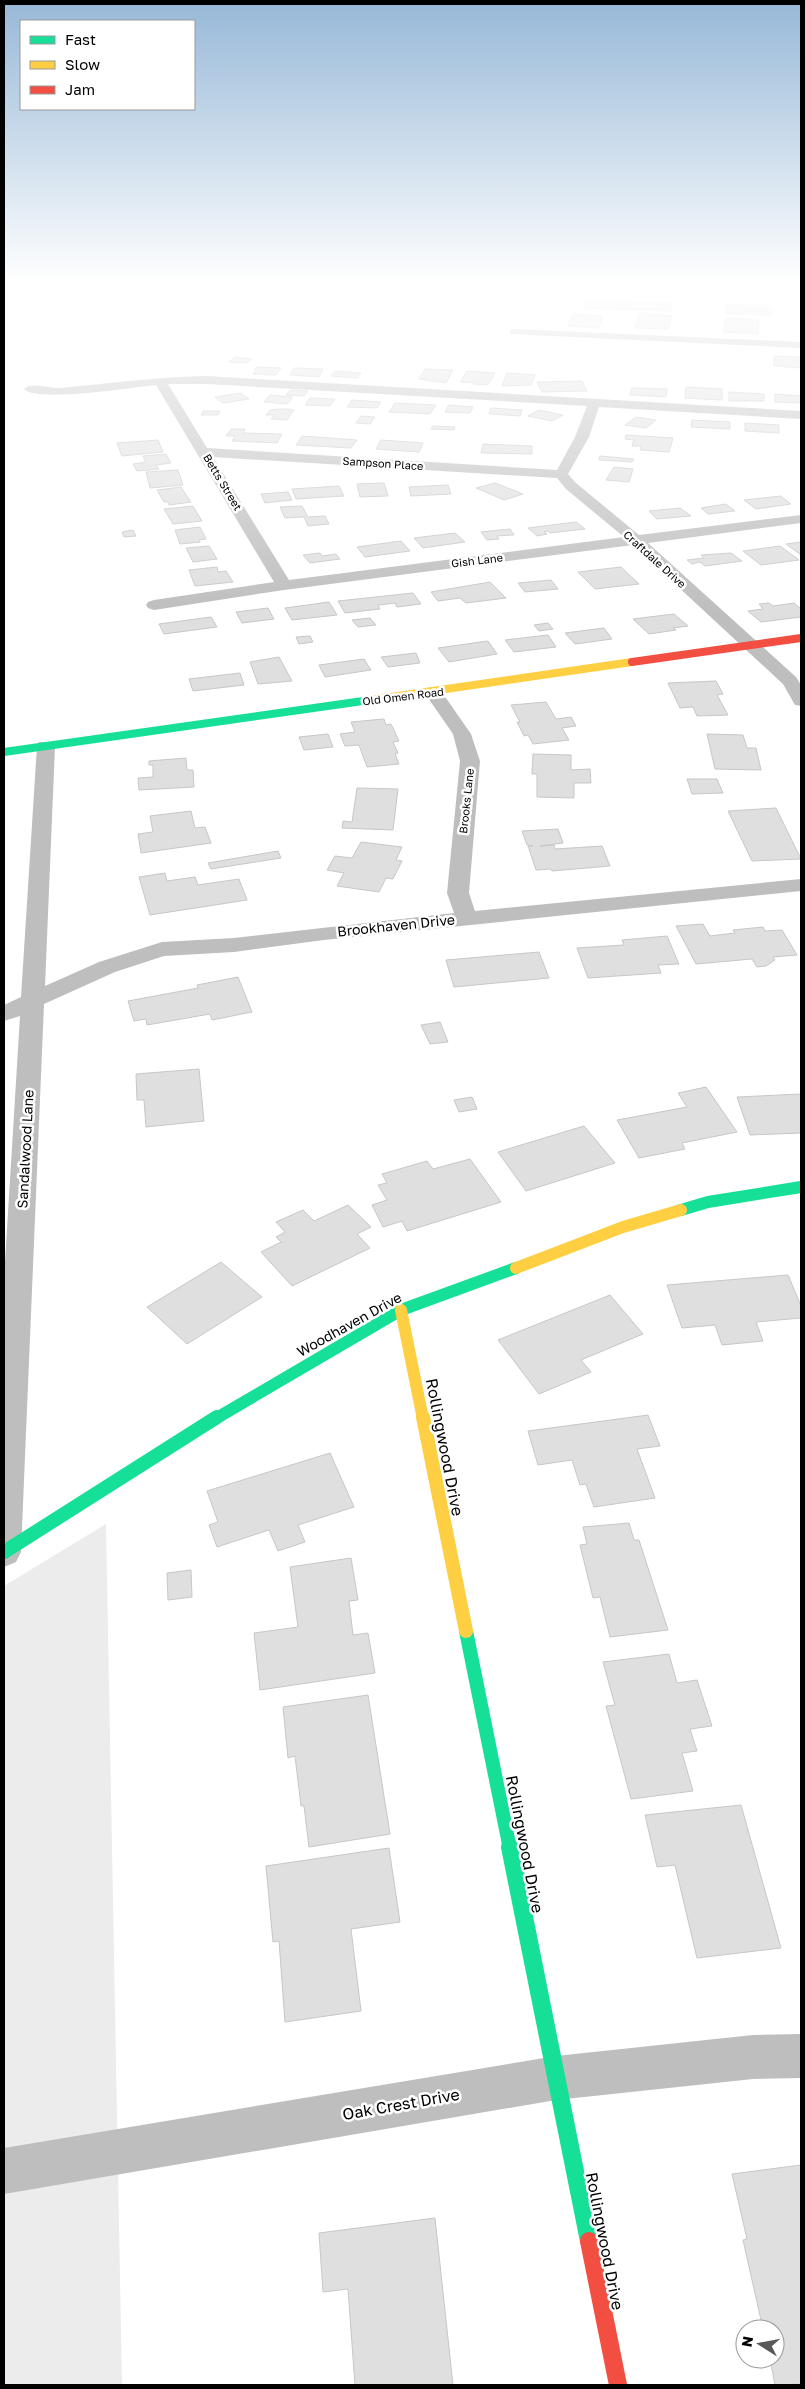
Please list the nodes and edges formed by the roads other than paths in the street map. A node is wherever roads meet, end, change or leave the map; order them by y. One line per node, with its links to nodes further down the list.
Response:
1 (166, 391): 5 (street, Betts Street)
2 (399, 391): 3 (street)
3 (594, 404): 4 (street); 6 (street)
4 (801, 415)
5 (204, 452): 6 (street, Sampson Place); 9 (street, Betts Street)
6 (561, 474): 8 (street, Craftdale Drive)
7 (801, 520): 8 (street, Gish Lane)
8 (635, 540): 9 (street, Gish Lane); 12 (street, Craftdale Drive)
9 (284, 585): 10 (street, Gish Lane)
10 (154, 604)
11 (801, 638): 12 (street, Old Omen Road)
12 (751, 645): 13 (street, Old Omen Road); 14 (street, Craftdale Drive)
13 (433, 692): 15 (street, Old Omen Road); 18 (street, Brooks Lane)
14 (801, 701)
15 (46, 746): 16 (street, Old Omen Road); 19 (street, Sandalwood Lane)
16 (4, 752)
17 (801, 885): 18 (street, Brookhaven Drive)
18 (467, 918): 19 (street, Brookhaven Drive)
19 (34, 999): 20 (street, Brookhaven Drive); 23 (street, Sandalwood Lane)
20 (4, 1014)
21 (801, 1188): 22 (street, Woodhaven Drive)
22 (401, 1310): 23 (street, Woodhaven Drive); 25 (street, Rollingwood Drive)
23 (4, 1552)
24 (801, 2056): 25 (street, Oak Crest Drive)
25 (556, 2078): 26 (street, Oak Crest Drive); 27 (street, Rollingwood Drive)
26 (4, 2171)
27 (618, 2385)

